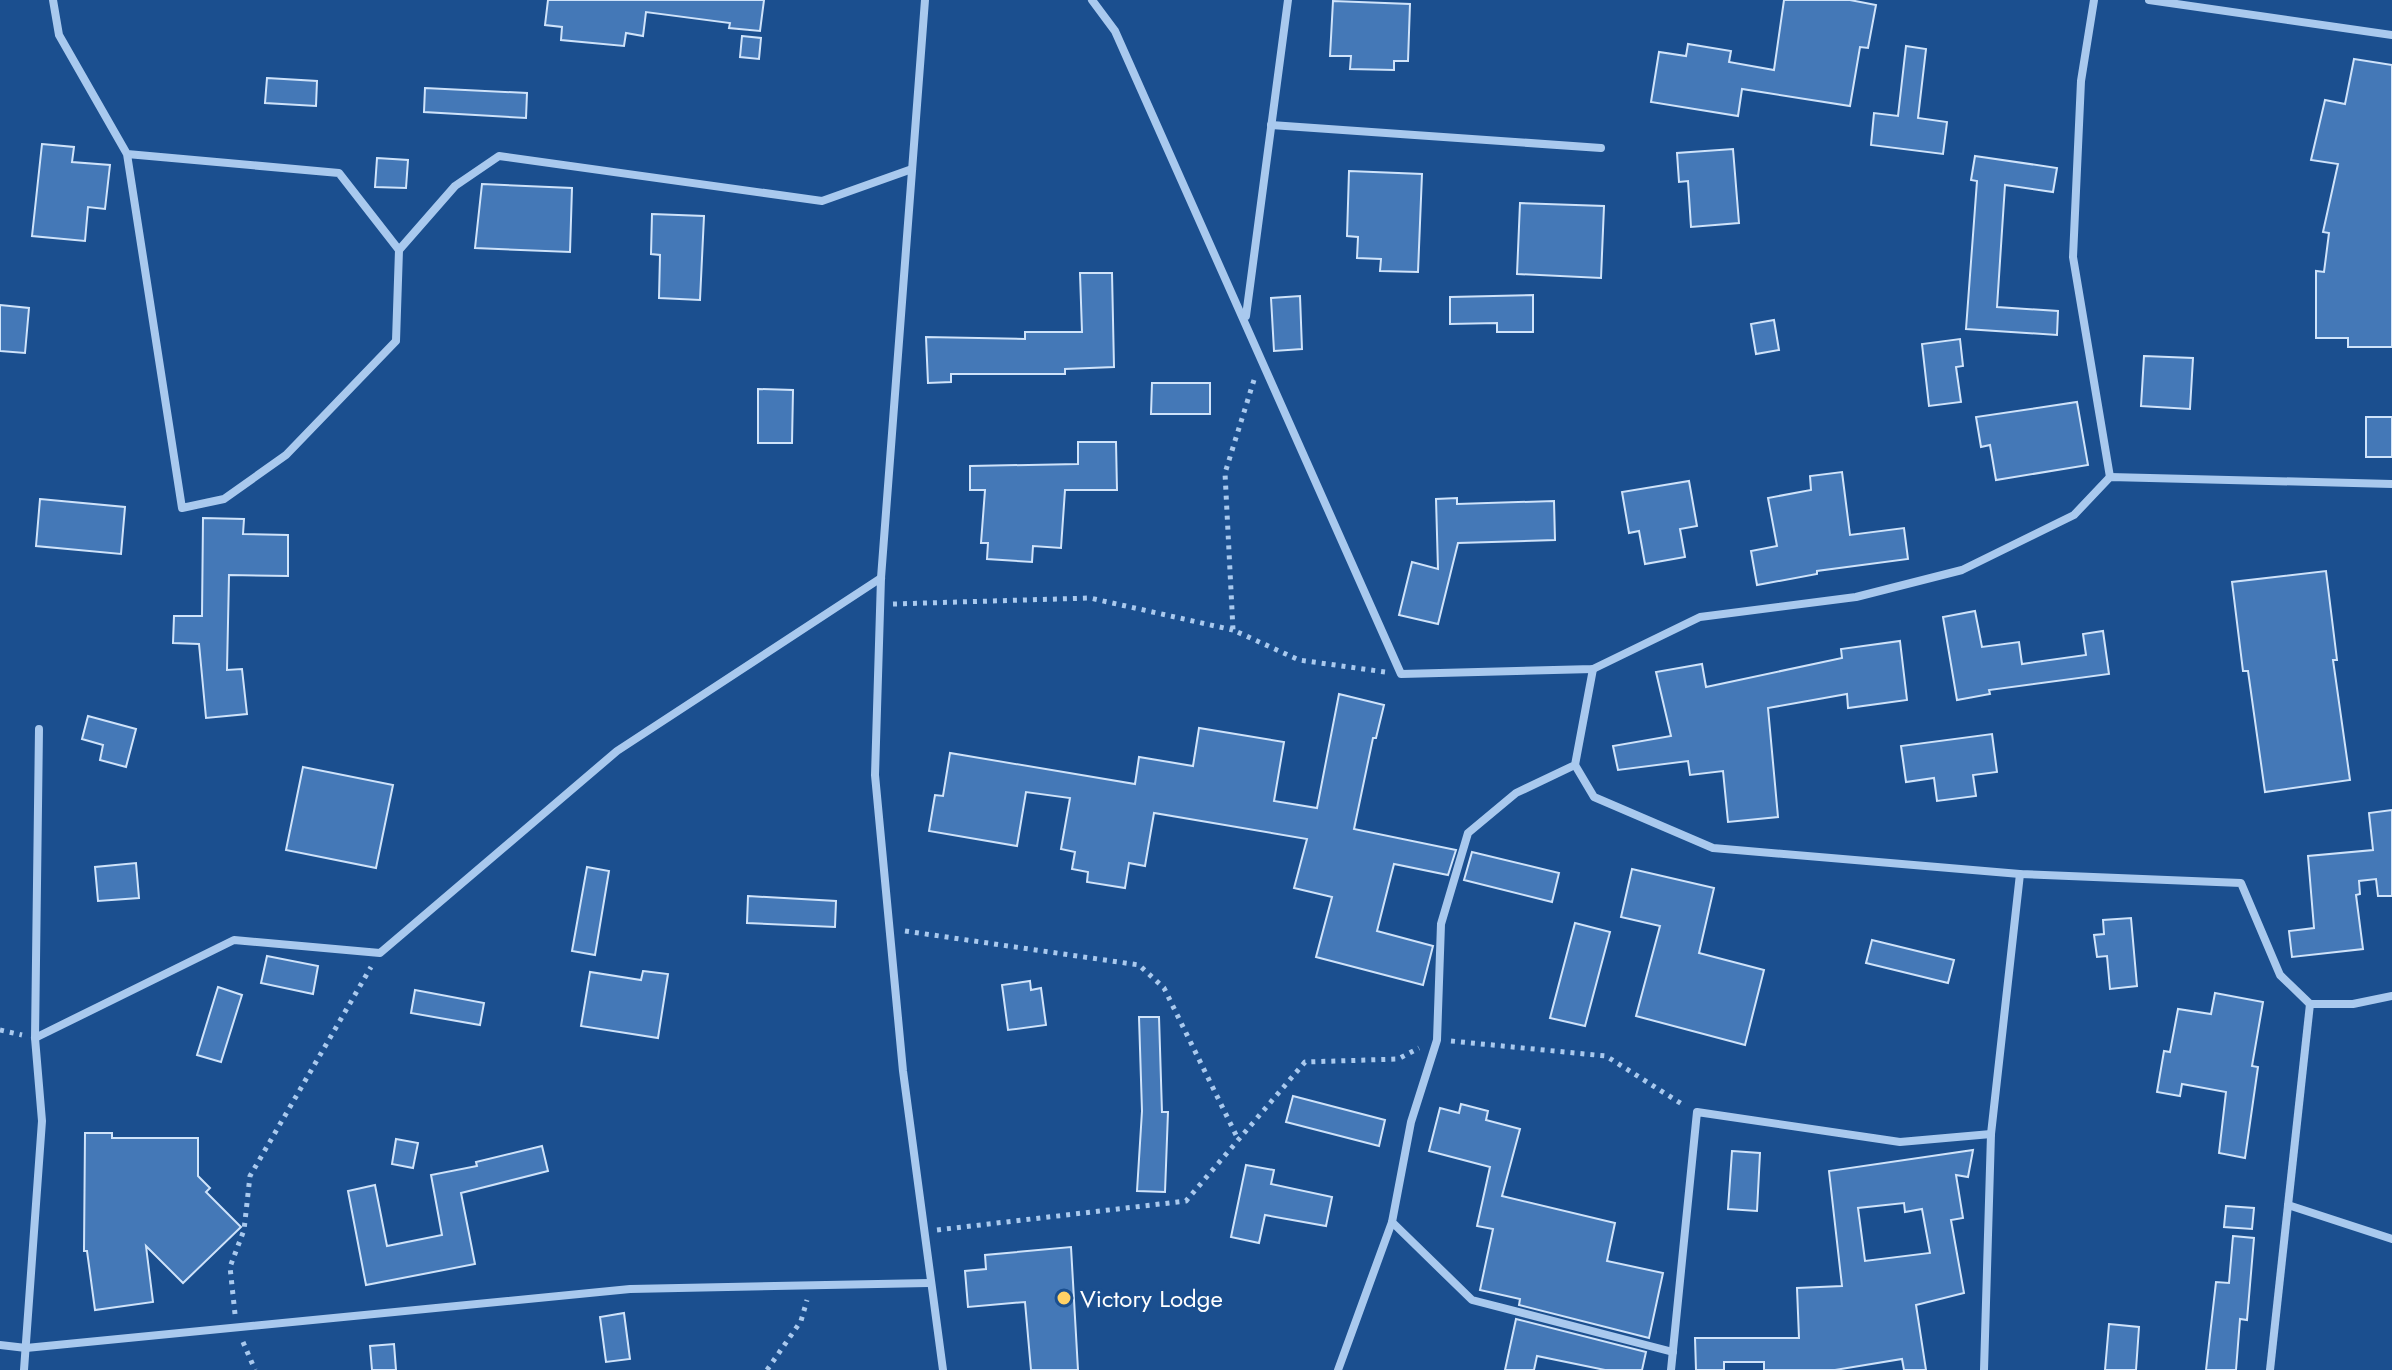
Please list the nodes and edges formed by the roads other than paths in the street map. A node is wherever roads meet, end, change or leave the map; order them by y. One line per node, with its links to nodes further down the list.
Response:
1 (53, 0): 10 (street)
2 (925, 0): 11 (street)
3 (1092, 0): 13 (street)
4 (1288, 0): 8 (street)
5 (2094, 0): 14 (street)
6 (2149, 0): 7 (street)
7 (2392, 35)
8 (1271, 125): 9 (street); 13 (street)
9 (1601, 148)
10 (127, 154): 12 (street); 12 (street)
11 (912, 169): 12 (street); 16 (street)
12 (399, 250)
13 (1245, 320): 17 (street)
14 (2110, 477): 15 (street); 17 (street)
15 (2392, 484)
16 (881, 578): 23 (street); 28 (street)
17 (1593, 669): 19 (street)
18 (39, 729): 23 (street)
19 (1575, 765): 20 (street); 26 (street)
20 (2020, 874): 22 (street); 24 (street)
21 (2392, 996): 22 (street)
22 (2310, 1004): 25 (street)
23 (35, 1038): 30 (street)
24 (1991, 1134): 31 (street); 36 (street)
25 (2288, 1205): 27 (street); 37 (street)
26 (1392, 1222): 31 (street); 34 (street)
27 (2392, 1239)
28 (929, 1283): 30 (street); 33 (street)
29 (0, 1345): 30 (street)
30 (26, 1348): 32 (street)
31 (1673, 1352): 35 (street)
32 (24, 1370)
33 (943, 1370)
34 (1338, 1370)
35 (1671, 1370)
36 (1984, 1370)
37 (2270, 1370)

